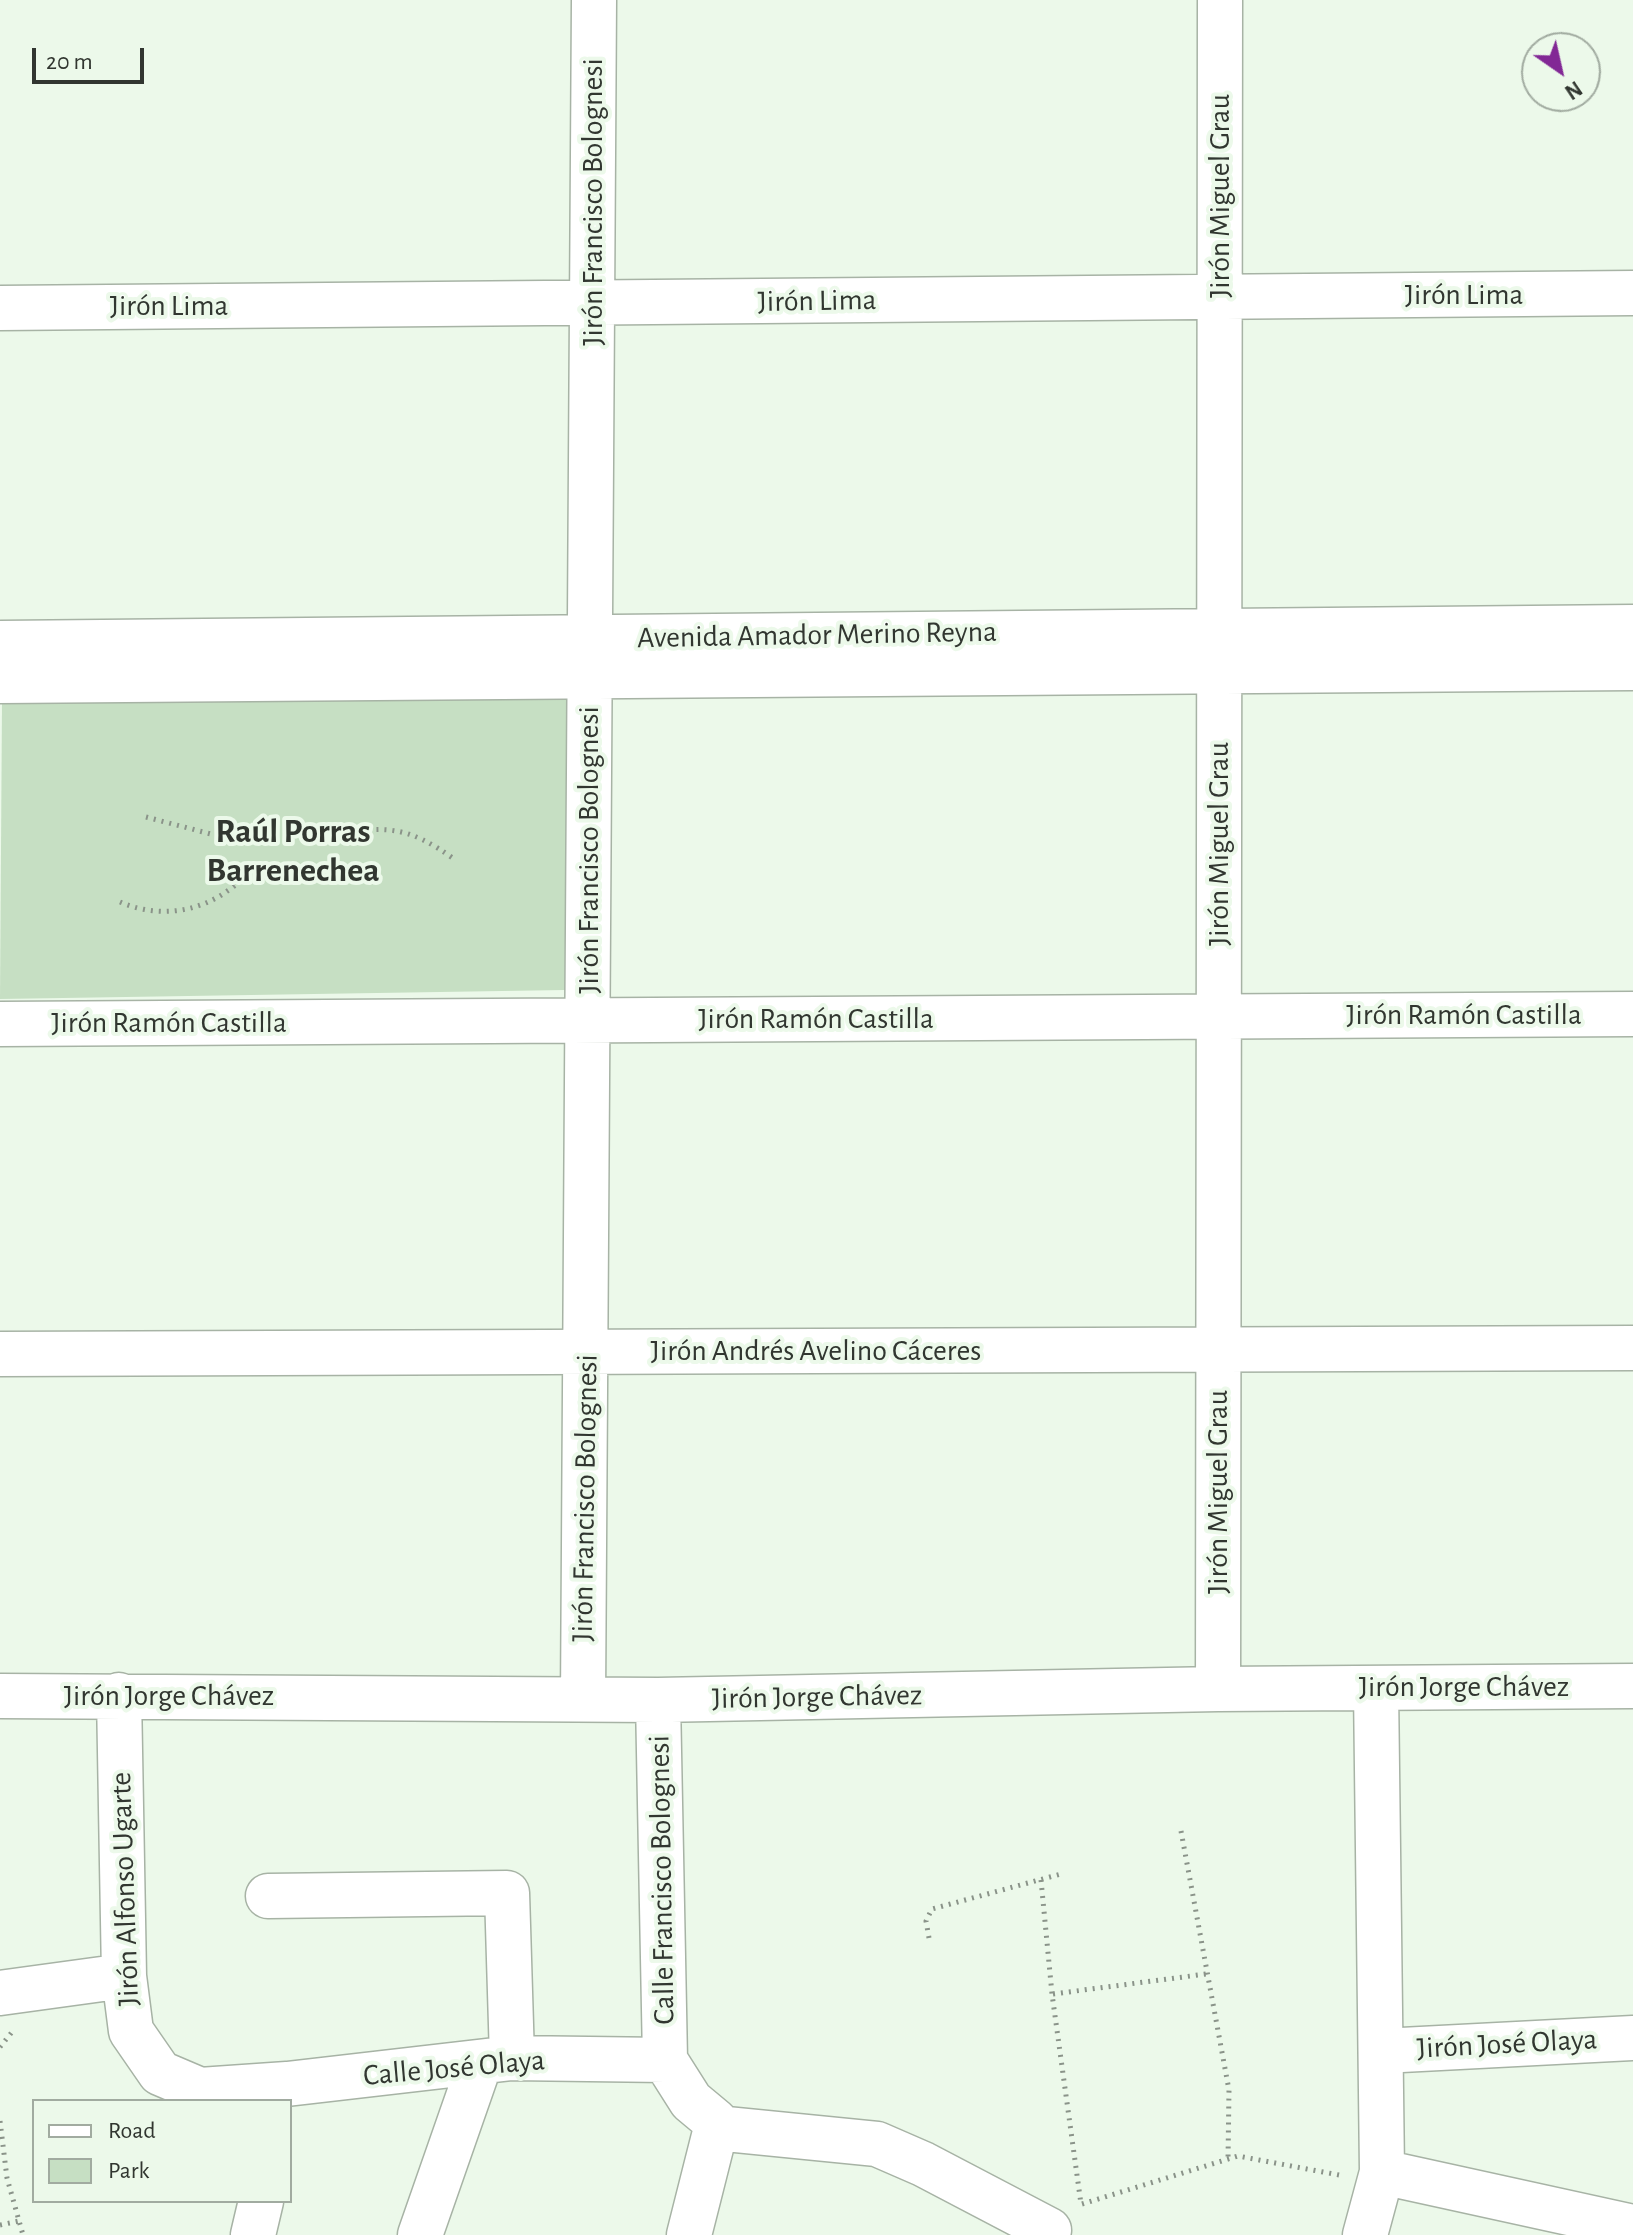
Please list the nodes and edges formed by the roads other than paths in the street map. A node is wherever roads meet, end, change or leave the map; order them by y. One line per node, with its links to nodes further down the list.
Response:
1 (594, 0): 5 (street, Jirón Francisco Bolognesi)
2 (1220, 0): 4 (street, Jirón Miguel Grau)
3 (1633, 293): 4 (street, Jirón Lima)
4 (1220, 297): 5 (street, Jirón Lima); 9 (street, Jirón Miguel Grau)
5 (593, 303): 6 (street, Jirón Lima); 10 (street, Jirón Francisco Bolognesi)
6 (0, 308)
7 (1633, 627): 9 (street, Avenida Amador Merino Reyna)
8 (0, 643): 10 (street, Avenida Amador Merino Reyna)
9 (1220, 651): 10 (street, Avenida Amador Merino Reyna); 11 (street, Avenida Amador Merino Reyna); 14 (street, Jirón Miguel Grau)
10 (590, 657): 12 (street, Avenida Amador Merino Reyna); 15 (street, Jirón Francisco Bolognesi)
11 (1633, 668)
12 (0, 681)
13 (1633, 1014): 14 (street, Jirón Ramón Castilla)
14 (1219, 1017): 15 (street, Jirón Ramón Castilla); 18 (street, Jirón Miguel Grau)
15 (589, 1020): 16 (street, Jirón Ramón Castilla); 19 (street, Jirón Francisco Bolognesi)
16 (0, 1024)
17 (1633, 1348): 18 (street, Jirón Andrés Avelino Cáceres)
18 (1219, 1350): 19 (street, Jirón Andrés Avelino Cáceres); 23 (street, Jirón Miguel Grau)
19 (586, 1352): 20 (street, Jirón Andrés Avelino Cáceres); 26 (street, Jirón Francisco Bolognesi)
20 (0, 1354)
21 (1633, 1686): 22 (street, Jirón Jorge Chávez)
22 (1376, 1688): 23 (street, Jirón Jorge Chávez); 32 (street)
23 (1218, 1689): 27 (street, Jirón Jorge Chávez)
24 (119, 1695): 25 (street, Jirón Jorge Chávez); 26 (street, Jirón Jorge Chávez); 29 (street, Jirón Alfonso Ugarte)
25 (0, 1696)
26 (583, 1699): 27 (street, Jirón Jorge Chávez)
27 (658, 1700): 34 (street, Calle Francisco Bolognesi)
28 (268, 1896): 33 (street)
29 (124, 1976): 30 (street); 35 (street, Jirón Alfonso Ugarte)
30 (0, 1993)
31 (1633, 2038): 32 (street, Jirón José Olaya)
32 (1382, 2051): 38 (street)
33 (496, 2060): 34 (street, Calle José Olaya); 36 (street, Calle José Olaya); 43 (street)
34 (665, 2060): 37 (street)
35 (160, 2073): 36 (street, Calle José Olaya)
36 (285, 2092)
37 (716, 2128): 40 (street); 44 (street)
38 (1381, 2177): 41 (street); 45 (street)
39 (261, 2203): 42 (street)
40 (1065, 2217)
41 (1633, 2227)
42 (253, 2235)
43 (420, 2235)
44 (689, 2235)
45 (1365, 2235)

